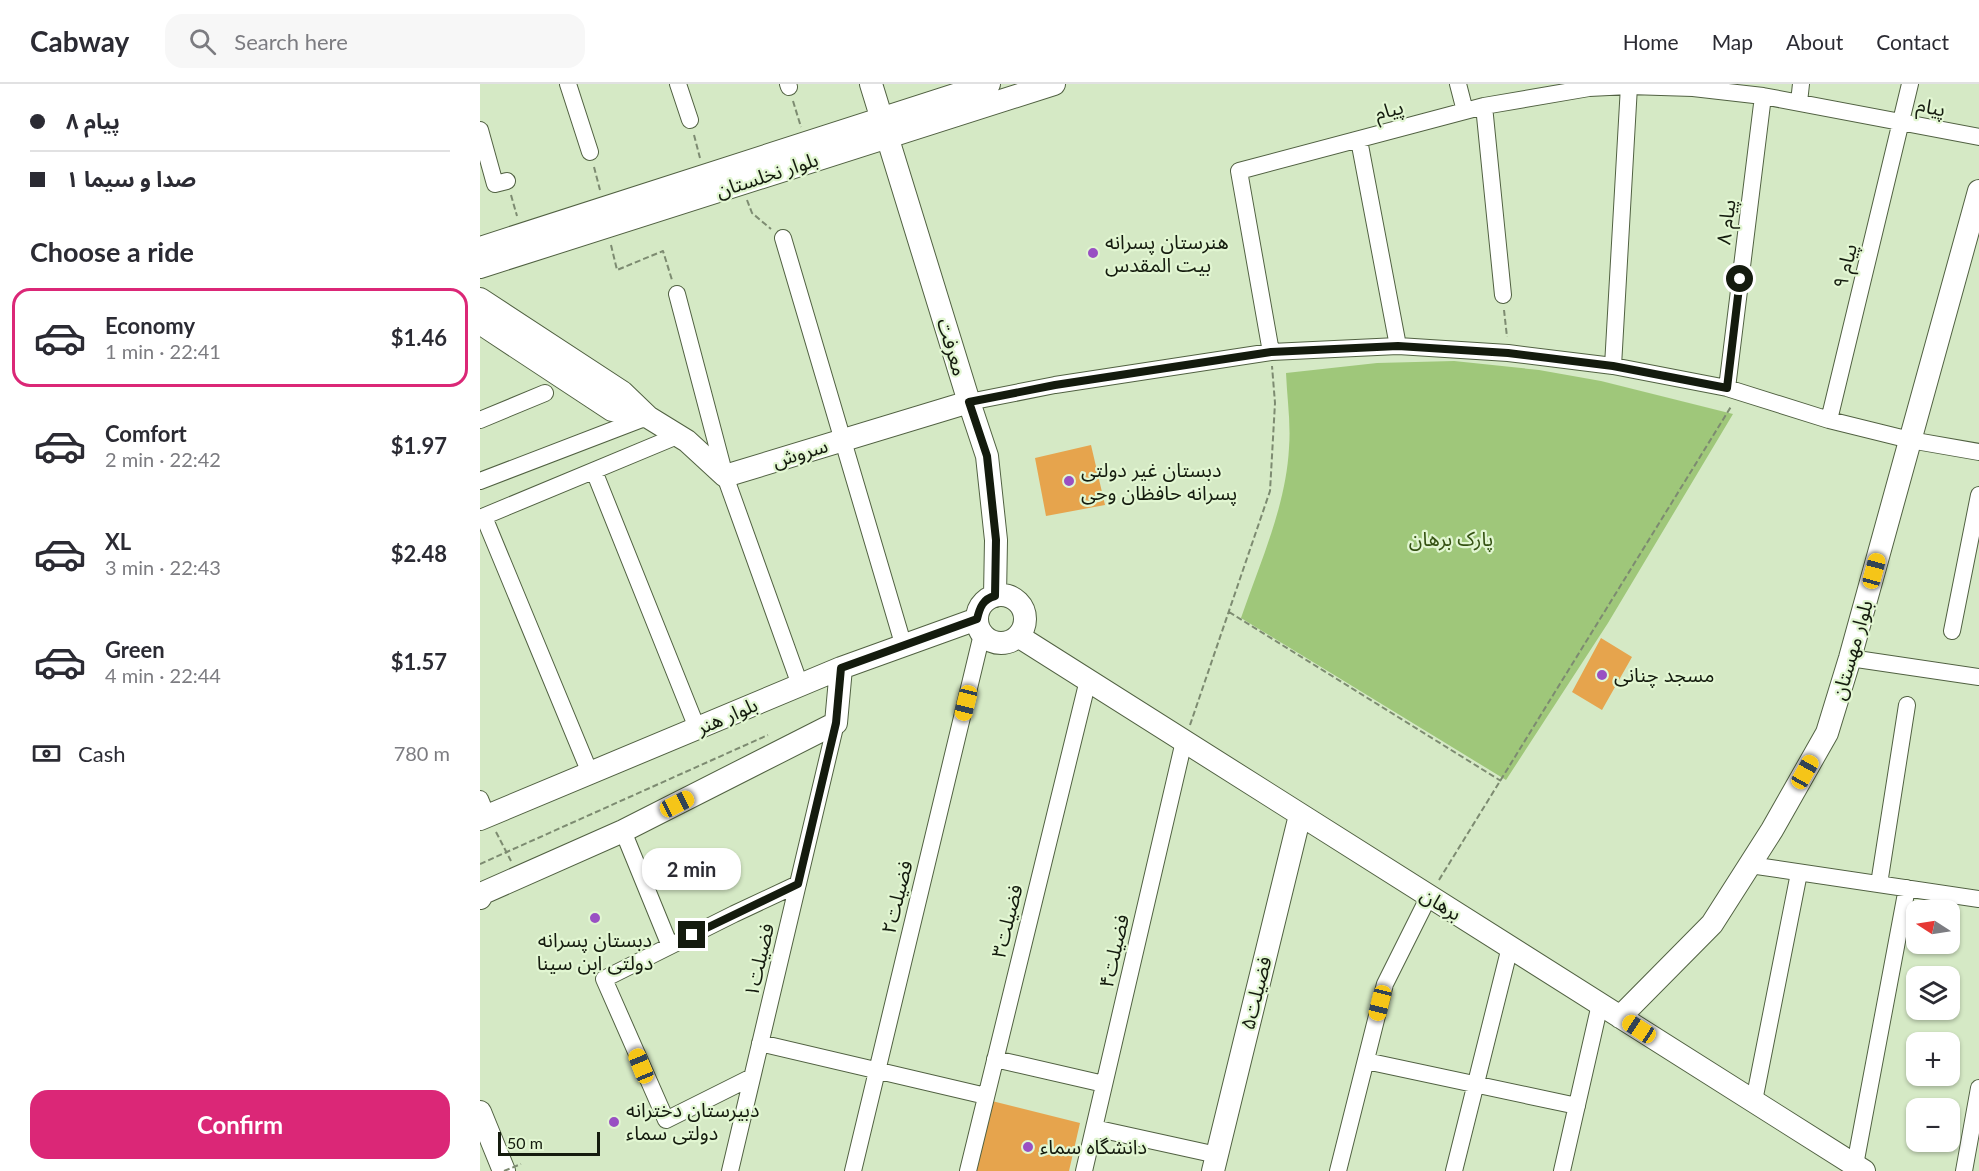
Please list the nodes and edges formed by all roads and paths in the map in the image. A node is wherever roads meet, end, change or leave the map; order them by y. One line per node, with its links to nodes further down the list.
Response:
1 (568, 84): 24 (street)
2 (678, 84): 17 (street)
3 (872, 84): 19 (street, معرفت)
4 (989, 84): 19 (street, بلوار نخلستان)
5 (1054, 84): 19 (street, بلوار نخلستان)
6 (1458, 84): 16 (street)
7 (1801, 84): 14 (street)
8 (1910, 84): 18 (street, پیام ۹)
9 (788, 86): 23 (path)
10 (1589, 86): 11 (street, پیام); 15 (street, پیام)
11 (1629, 86): 12 (street, پیام); 42 (street)
12 (1694, 86): 13 (street, پیام)
13 (1763, 96): 14 (street, پیام); 43 (street, پیام ۸)
14 (1799, 102): 18 (street, پیام)
15 (1484, 106): 16 (street, پیام); 36 (street)
16 (1465, 111): 22 (street, پیام)
17 (690, 120): 25 (path)
18 (1901, 122): 21 (street, پیام); 48 (street, پیام ۹)
19 (886, 127): 23 (street, بلوار نخلستان); 27 (street, بلوار نخلستان); 45 (street, معرفت)
20 (480, 130): 26 (street)
21 (1979, 137)
22 (1359, 140): 39 (street); 40 (street, پیام)
23 (806, 143): 25 (street, بلوار نخلستان)
24 (590, 152): 29 (path)
25 (705, 175): 31 (street, بلوار نخلستان)
26 (507, 181): 31 (path)
27 (741, 183): 30 (street, بلوار نخلستان); 32 (path)
28 (1979, 191): 51 (street, بلوار مهستان)
29 (602, 194)
30 (606, 227): 34 (street, بلوار نخلستان); 35 (path)
31 (523, 234): 33 (street, بلوار نخلستان)
32 (783, 238): 50 (street)
33 (480, 248)
34 (480, 267)
35 (677, 294): 54 (street)
36 (1503, 295): 41 (path)
37 (480, 299): 46 (street)
38 (480, 323): 46 (street)
39 (1398, 346): 40 (street); 41 (street)
40 (1271, 352): 45 (street); 59 (path)
41 (1508, 353): 42 (street)
42 (1613, 366): 43 (street)
43 (1733, 390): 48 (street); 75 (path)
44 (545, 393): 47 (street)
45 (969, 402): 50 (street, سروش); 58 (street, معرفت)
46 (648, 417): 49 (street); 55 (street)
47 (480, 420)
48 (1829, 420): 51 (street)
49 (677, 436): 53 (street); 54 (street)
50 (844, 440): 54 (street, سروش); 63 (street)
51 (1910, 440): 52 (street); 64 (street, بلوار مهستان)
52 (1979, 452)
53 (594, 471): 57 (street); 71 (street)
54 (725, 476): 68 (street)
55 (480, 481)
56 (1979, 495): 61 (street)
57 (482, 518): 74 (street)
58 (995, 596): 60 (street); 62 (street)
59 (1228, 612): 73 (path); 75 (path)
60 (980, 626): 62 (street); 63 (street, بلوار هنر); 97 (street, فضیلت۲)
61 (1952, 631)
62 (1018, 636): 67 (street, برهان)
63 (904, 647): 65 (street, بلوار هنر)
64 (1850, 658): 66 (street); 81 (street, بلوار مهستان)
65 (841, 668): 68 (street, بلوار هنر); 70 (street)
66 (1979, 677)
67 (1088, 680): 73 (street, برهان); 95 (street, فضیلت۳)
68 (800, 685): 71 (street, بلوار هنر)
69 (1907, 705): 85 (street)
70 (836, 723): 78 (street); 84 (street, فضیلت۱)
71 (697, 728): 74 (street, بلوار هنر)
72 (768, 735): 79 (path)
73 (1184, 741): 77 (street, برهان); 99 (street, فضیلت۴)
74 (590, 773): 76 (street, بلوار هنر)
75 (1501, 781): 87 (path)
76 (482, 811): 79 (path)
77 (1300, 815): 87 (street, برهان); 107 (street, فضیلت۵)
78 (623, 831): 83 (street); 90 (street)
79 (507, 853): 80 (path); 83 (path)
80 (480, 864)
81 (1750, 865): 82 (street); 93 (street, بلوار مهستان)
82 (1799, 873): 85 (street); 103 (street)
83 (518, 878): 88 (street)
84 (798, 884): 90 (street); 94 (street, فضیلت۱)
85 (1879, 884): 86 (street)
86 (1907, 888): 89 (street); 108 (street)
87 (1430, 896): 91 (street, برهان); 96 (street)
88 (480, 898)
89 (1979, 899)
90 (670, 946): 98 (street)
91 (1509, 947): 92 (street, برهان); 100 (street)
92 (1600, 1004): 93 (street, برهان); 104 (street)
93 (1620, 1017): 103 (street, برهان)
94 (760, 1042): 97 (street); 98 (street, فضیلت۱)
95 (995, 1059): 99 (street); 102 (street, فضیلت۳)
96 (1366, 1060): 100 (street); 114 (street)
97 (877, 1071): 102 (street); 111 (street, فضیلت۲)
98 (752, 1077): 110 (street, فضیلت۱)
99 (1104, 1084): 106 (street, فضیلت۴)
100 (1476, 1084): 104 (street); 115 (street)
101 (1979, 1088): 117 (street)
102 (986, 1096): 112 (street, فضیلت۳)
103 (1754, 1101): 108 (street, برهان)
104 (1577, 1106): 116 (street)
105 (480, 1112): 109 (street)
106 (1094, 1128): 107 (street); 113 (street, فضیلت۴)
107 (1215, 1163)
108 (1859, 1168)
109 (510, 1169)
110 (730, 1171)
111 (853, 1171)
112 (968, 1171)
113 (1083, 1171)
114 (1338, 1171)
115 (1454, 1171)
116 (1562, 1171)
117 (1964, 1171)

